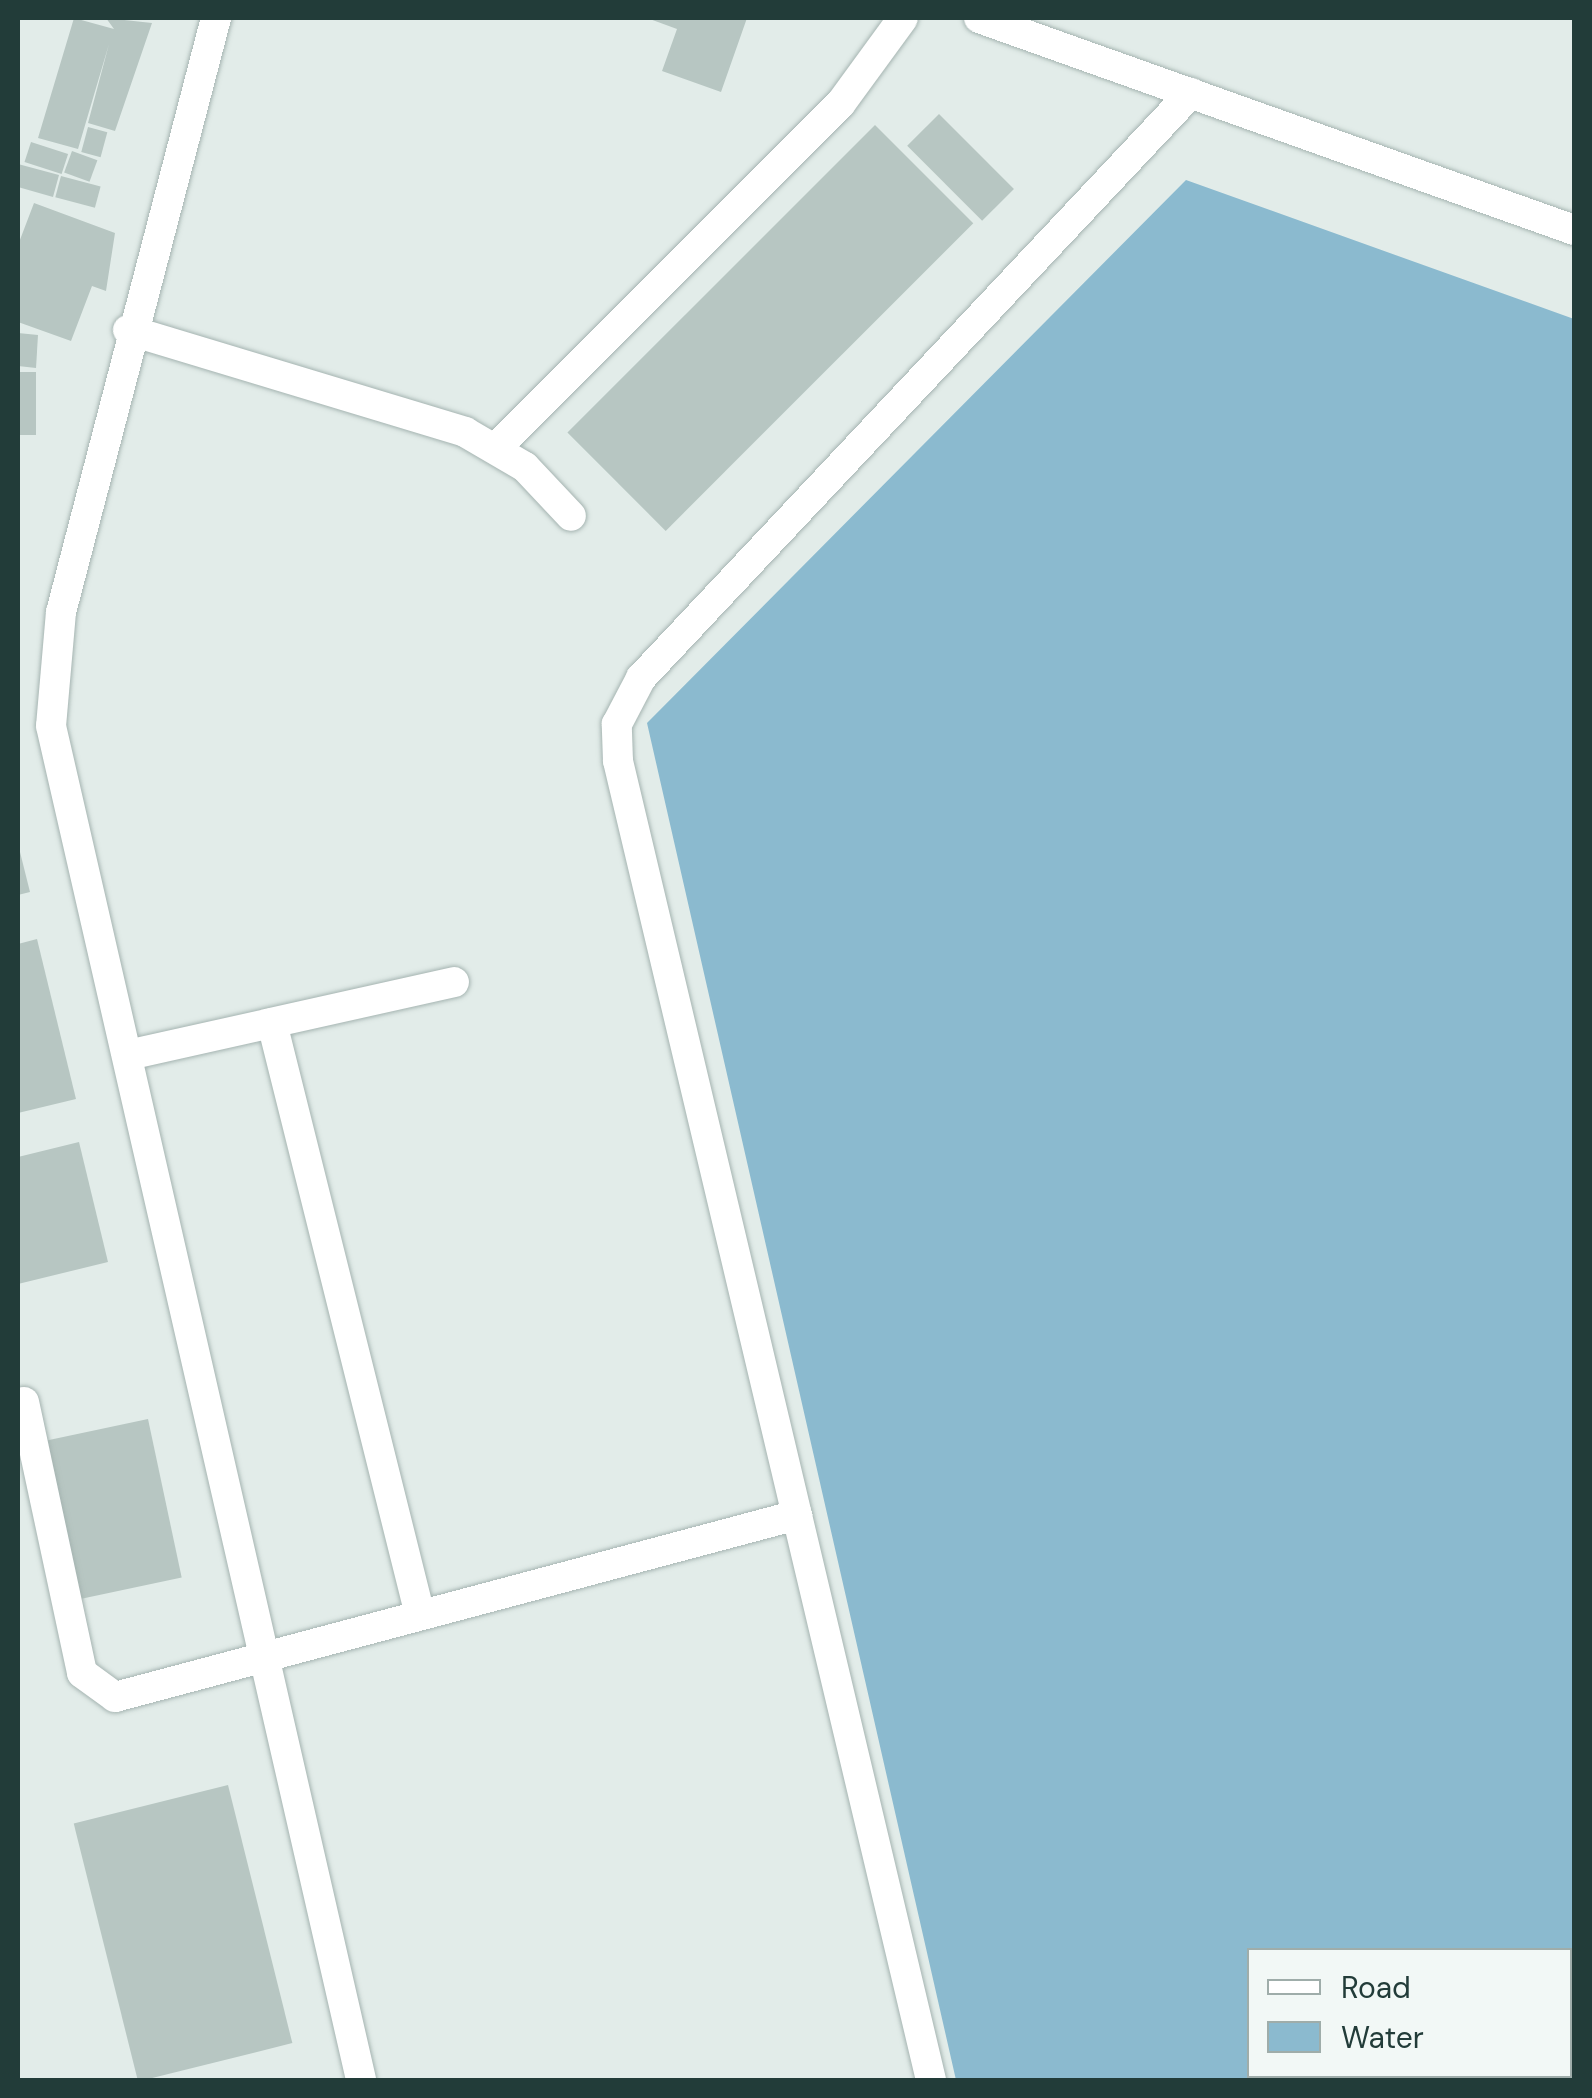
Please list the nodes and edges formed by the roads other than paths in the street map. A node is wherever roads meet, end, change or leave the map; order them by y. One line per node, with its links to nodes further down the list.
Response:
1 (216, 18): 6 (lane)
2 (903, 18): 7 (lane)
3 (978, 18): 4 (lane)
4 (1191, 93): 5 (lane); 13 (lane)
5 (1574, 230)
6 (128, 330): 7 (lane); 11 (lane)
7 (497, 447): 8 (lane)
8 (571, 516)
9 (454, 982): 10 (lane)
10 (272, 1023): 11 (lane); 14 (lane)
11 (128, 1055): 15 (lane)
12 (24, 1402): 15 (lane)
13 (797, 1514): 14 (lane); 17 (lane)
14 (420, 1615): 15 (lane)
15 (265, 1658): 16 (lane)
16 (361, 2080)
17 (931, 2080)

